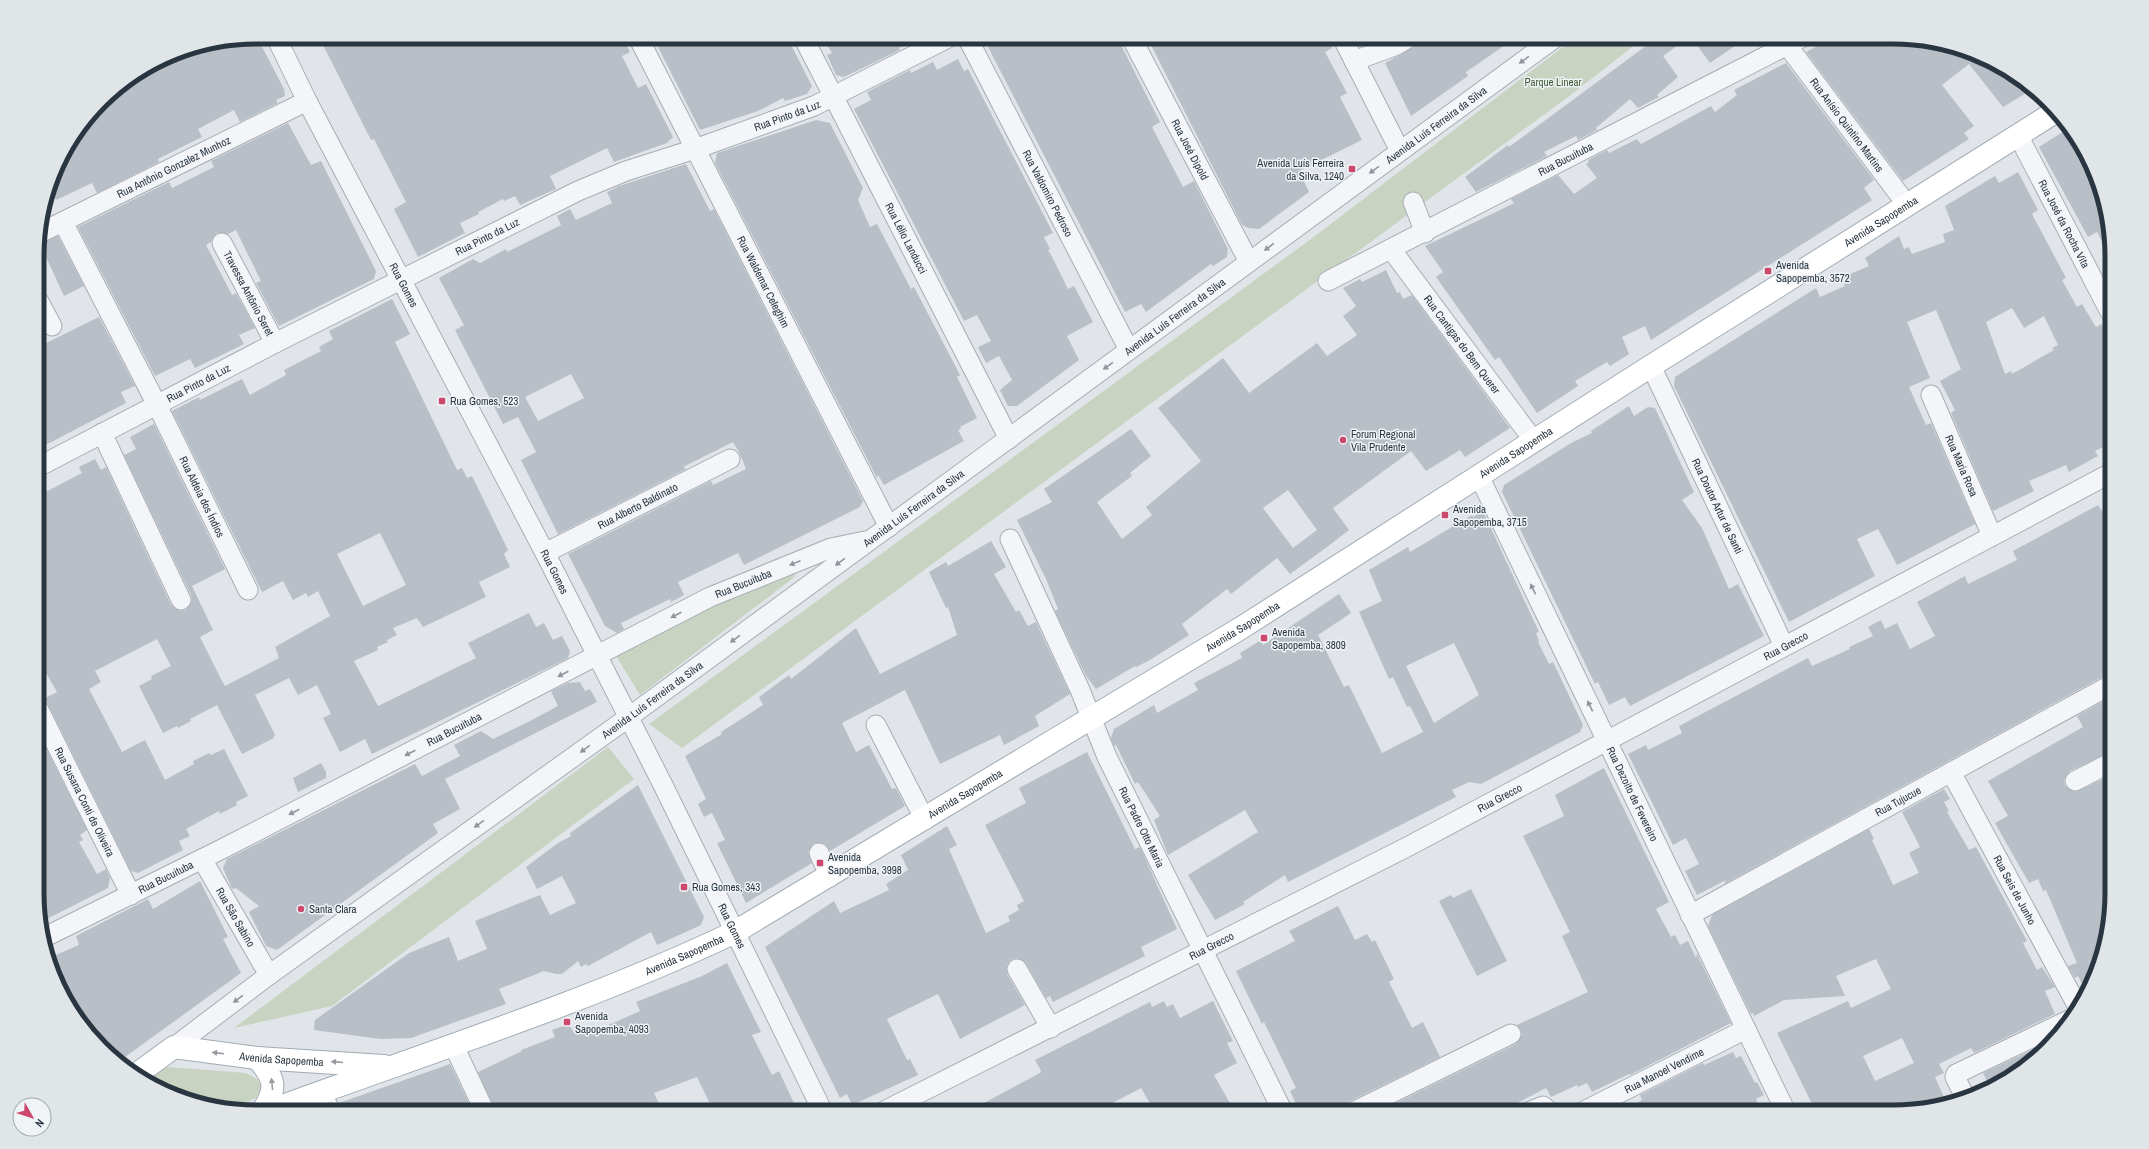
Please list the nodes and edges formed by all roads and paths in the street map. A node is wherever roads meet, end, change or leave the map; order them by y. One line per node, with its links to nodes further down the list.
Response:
1 (279, 44): 14 (street, Rua Gomes)
2 (642, 44): 17 (street, Rua Waldemar Celeghim)
3 (807, 44): 13 (street, Rua Lélio Landucci)
4 (936, 44): 13 (street, Rua Pinto da Luz)
5 (971, 44): 33 (street, Rua Valdomiro Pedroso)
6 (1135, 44): 26 (street, Rua José Dipold)
7 (1346, 44): 12 (street)
8 (1394, 44): 12 (street)
9 (1546, 44): 18 (street, Avenida Luís Ferreira da Silva, one-way to 18)
10 (1789, 44): 23 (street, Rua Bucuituba)
11 (1797, 44): 20 (street, Rua Anísio Quintino Martins)
12 (1354, 61): 18 (street)
13 (834, 97): 17 (street, Rua Pinto da Luz); 38 (street, Rua Lélio Landucci)
14 (307, 101): 21 (street, Rua Antônio Gonzalez Munhoz); 27 (street, Rua Gomes)
15 (2051, 115): 16 (main road, Avenida Sapopemba)
16 (2018, 135): 20 (main road, Avenida Sapopemba); 29 (street, Rua José da Rocha Vita)
17 (695, 149): 27 (street, Rua Pinto da Luz); 44 (street, Rua Waldemar Celeghim)
18 (1400, 151): 26 (street, Avenida Luís Ferreira da Silva, one-way to 26)
19 (1413, 202): 23 (street)
20 (1907, 205): 34 (main road, Avenida Sapopemba)
21 (63, 222): 22 (street, Rua Antônio Gonzalez Munhoz); 36 (street, Rua Aldeia dos Índios)
22 (46, 230)
23 (1425, 233): 25 (street, Rua Bucuituba)
24 (222, 243): 32 (street, Travessa Antônio Seret)
25 (1391, 249): 28 (street, Rua Bucuituba); 39 (street, Rua Cantigas do Bem Querer)
26 (1249, 262): 33 (street, Avenida Luís Ferreira da Silva)
27 (400, 279): 32 (street, Rua Pinto da Luz); 48 (street, Rua Gomes)
28 (1328, 281)
29 (2105, 302)
30 (44, 311): 31 (street)
31 (52, 326)
32 (275, 343): 36 (street, Rua Pinto da Luz)
33 (1130, 350): 38 (street, Avenida Luís Ferreira da Silva, one-way to 38)
34 (1650, 366): 39 (main road, Avenida Sapopemba); 51 (street, Rua Doutor Artur de Santi)
35 (1932, 395): 45 (street, Rua Maria Rosa)
36 (157, 405): 37 (street, Rua Pinto da Luz); 49 (street, Rua Aldeia dos Índios)
37 (102, 433): 41 (street, Rua Pinto da Luz); 50 (street)
38 (1009, 439): 44 (street, Avenida Luís Ferreira da Silva)
39 (1534, 441): 42 (main road, Avenida Sapopemba)
40 (730, 459): 48 (street, Rua Alberto Baldinato)
41 (44, 464)
42 (1479, 476): 55 (main road, Avenida Sapopemba); 58 (street, Rua Dezoito de Fevereiro, one-way to 42)
43 (2105, 476): 45 (street, Rua Grecco)
44 (889, 527): 46 (street, Avenida Luís Ferreira da Silva)
45 (1992, 536): 51 (street, Rua Grecco)
46 (872, 539): 52 (street, Rua Bucuituba, one-way to 52); 54 (street, Avenida Luís Ferreira da Silva, one-way to 54)
47 (1010, 539): 55 (street, Rua Padre Otto Maria)
48 (545, 553): 52 (street, Rua Gomes)
49 (248, 590)
50 (181, 600)
51 (1784, 646): 58 (street, Rua Grecco)
52 (598, 657): 54 (street, Rua Gomes); 64 (street, Rua Bucuituba, one-way to 64)
53 (2105, 688): 60 (street, Rua Tujucue)
54 (629, 717): 68 (street, Rua Gomes); 72 (street, Avenida Luís Ferreira da Silva, one-way to 72)
55 (1091, 719): 62 (main road, Avenida Sapopemba); 70 (street, Rua Padre Otto Maria)
56 (44, 720): 66 (street, Rua Susana Conti de Oliveira)
57 (876, 725): 62 (street)
58 (1607, 741): 67 (street, Rua Dezoito de Fevereiro); 70 (street, Rua Grecco)
59 (2105, 766): 61 (street)
60 (1951, 772): 67 (street, Rua Tujucue); 73 (street, Rua Seis de Junho)
61 (2075, 781)
62 (925, 820): 65 (main road, Avenida Sapopemba)
63 (819, 852): 65 (street)
64 (202, 859): 66 (street, Rua Bucuituba); 72 (street, Rua São Sabino)
65 (830, 877): 68 (main road, Avenida Sapopemba)
66 (131, 895): 69 (street, Rua Bucuituba)
67 (1690, 915): 76 (street, Rua Dezoito de Fevereiro)
68 (735, 932): 78 (main road, Avenida Sapopemba); 89 (street, Rua Gomes)
69 (48, 935)
70 (1203, 950): 75 (street, Rua Grecco); 91 (street, Rua Padre Otto Maria)
71 (1017, 969): 75 (street)
72 (269, 975): 79 (street, one-way to 79)
73 (2075, 1002)
74 (2059, 1025): 84 (street)
75 (1051, 1028): 90 (street, Rua Grecco)
76 (1746, 1029): 93 (street, Rua Manoel Vendime); 94 (street, Rua Dezoito de Fevereiro)
77 (1511, 1034): 92 (street)
78 (453, 1044): 81 (main road, Avenida Sapopemba); 88 (street)
79 (174, 1047): 80 (main road, Avenida Sapopemba, one-way to 79); 82 (main road)
80 (257, 1058): 81 (main road, Avenida Sapopemba, one-way to 80); 85 (main road, one-way to 80)
81 (390, 1066): 83 (main road, Avenida Sapopemba)
82 (141, 1071)
83 (321, 1092): 86 (main road, Avenida Sapopemba); 87 (street)
84 (1963, 1093)
85 (266, 1105)
86 (285, 1105)
87 (328, 1105)
88 (482, 1105)
89 (820, 1105)
90 (896, 1105)
91 (1280, 1105)
92 (1367, 1105)
93 (1596, 1105)
94 (1783, 1105)

